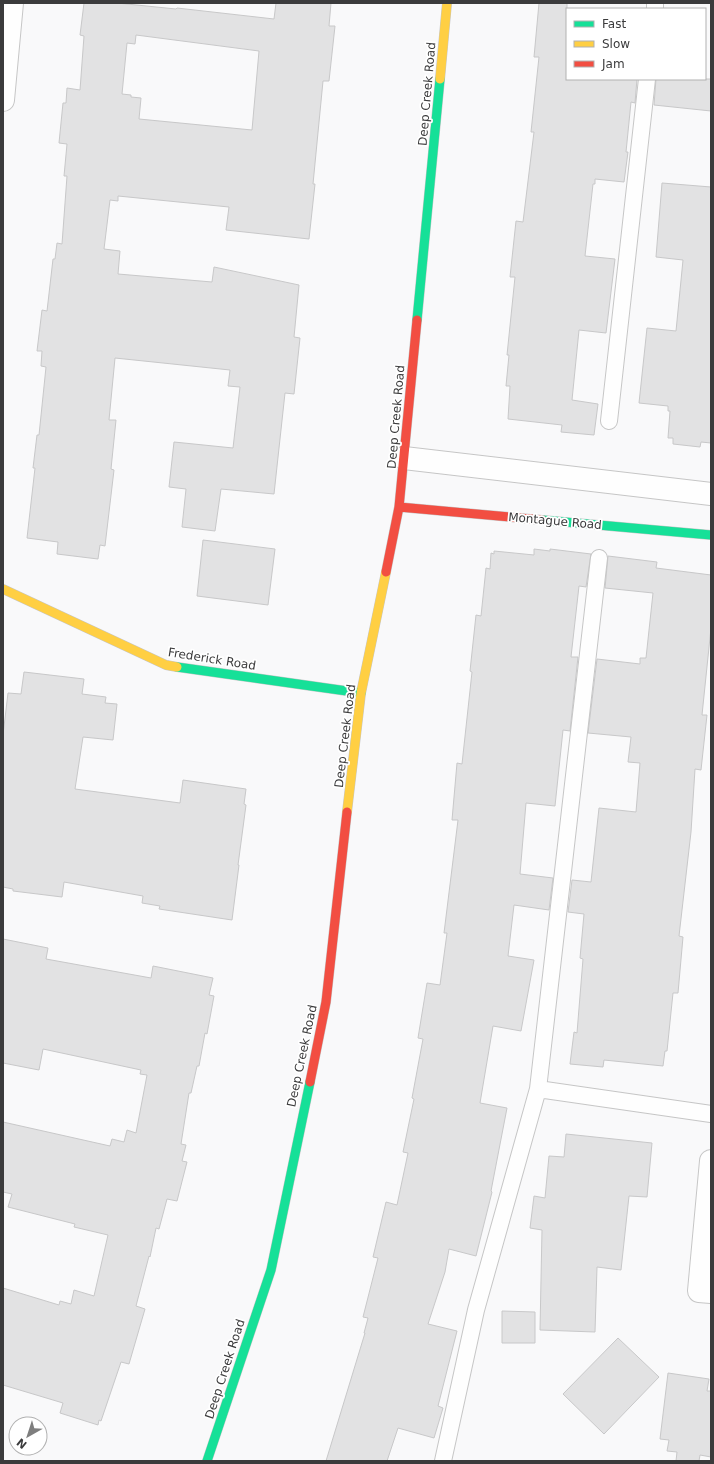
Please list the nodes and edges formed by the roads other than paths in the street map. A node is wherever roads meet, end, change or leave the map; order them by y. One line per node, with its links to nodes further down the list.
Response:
1 (447, 3): 6 (street, Deep Creek Road)
2 (9, 7): 4 (street)
3 (647, 80): 5 (lane)
4 (3, 100)
5 (609, 421)
6 (404, 458): 7 (street); 8 (street, Deep Creek Road)
7 (711, 494)
8 (399, 507): 9 (street, Montague Road); 12 (street, Deep Creek Road)
9 (711, 535)
10 (599, 558): 13 (lane)
11 (3, 589): 12 (street, Frederick Road)
12 (361, 693): 17 (street, Deep Creek Road)
13 (538, 1089): 14 (lane); 18 (lane)
14 (711, 1114)
15 (711, 1161): 16 (street)
16 (705, 1291)
17 (207, 1461)
18 (443, 1461)

